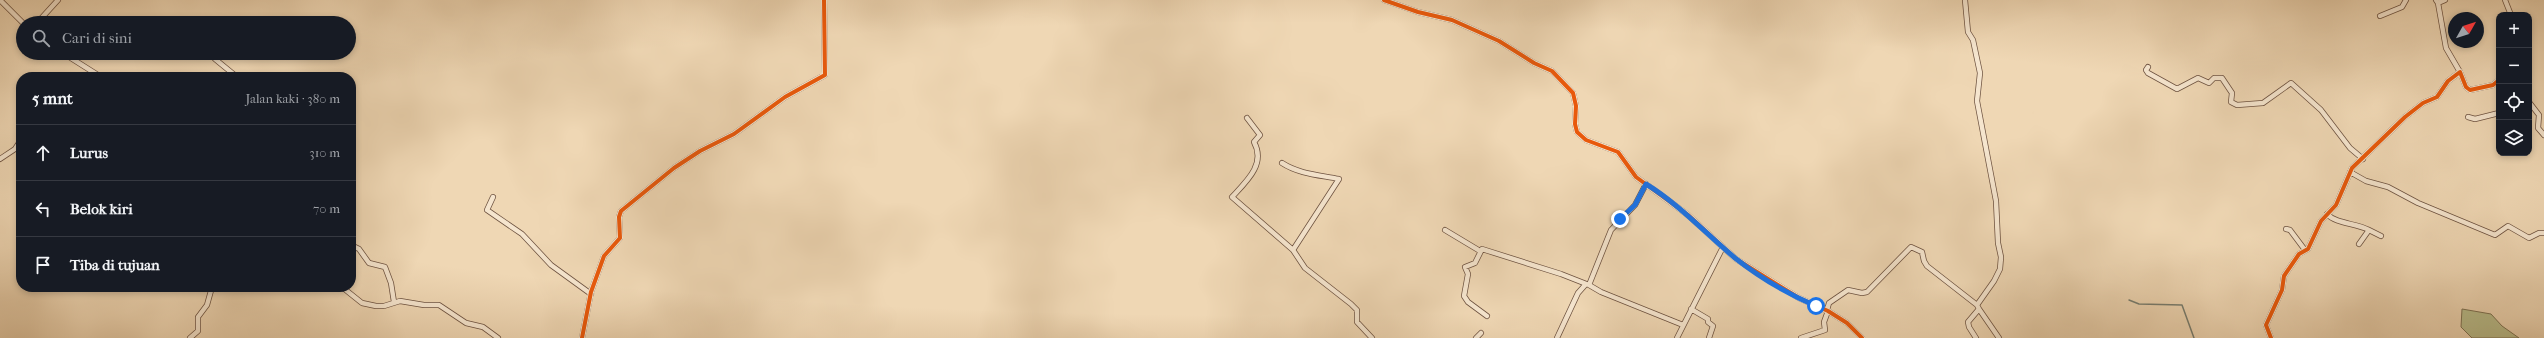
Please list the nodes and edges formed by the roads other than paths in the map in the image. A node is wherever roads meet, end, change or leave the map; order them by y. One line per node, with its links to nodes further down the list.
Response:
1 (0, 0): 11 (street)
2 (58, 0): 12 (street)
3 (824, 0): 48 (street)
4 (1384, 0): 31 (street)
5 (1965, 0): 50 (street)
6 (2406, 0): 13 (street)
7 (2445, 0): 9 (street)
8 (2505, 0): 10 (street)
9 (2437, 2): 19 (street)
10 (2510, 12)
11 (16, 16)
12 (43, 16)
13 (2380, 16)
14 (74, 60): 17 (street)
15 (215, 60): 18 (street)
16 (2148, 68): 28 (street)
17 (93, 72)
18 (231, 72)
19 (2460, 72): 20 (street); 28 (street)
20 (2496, 82)
21 (2532, 106): 25 (street)
22 (2496, 114): 23 (street)
23 (2468, 117)
24 (1247, 118): 42 (street)
25 (2543, 134)
26 (16, 148): 27 (street)
27 (0, 159)
28 (2363, 159): 30 (street)
29 (1282, 164): 42 (street)
30 (2350, 172): 33 (street); 37 (street)
31 (1646, 184): 40 (street); 45 (street)
32 (493, 197): 48 (street)
33 (2327, 214): 36 (street); 44 (street)
34 (2286, 229): 44 (street)
35 (1446, 230): 43 (street)
36 (2369, 230): 38 (street); 39 (street)
37 (2544, 233)
38 (2381, 236)
39 (2359, 244)
40 (1722, 247): 51 (street); 52 (street)
41 (356, 248): 49 (street)
42 (1293, 250): 59 (street)
43 (1480, 250): 45 (street); 53 (street)
44 (2305, 250): 68 (street)
45 (1587, 284): 54 (street); 61 (street)
46 (211, 292): 56 (street)
47 (348, 292): 49 (street)
48 (591, 294): 58 (street)
49 (394, 302): 57 (street)
50 (1978, 307): 52 (street); 66 (street); 67 (street)
51 (1691, 309): 54 (street); 63 (street)
52 (1828, 310): 64 (street); 65 (street)
53 (1488, 316)
54 (1683, 325): 62 (street)
55 (1481, 333): 60 (street)
56 (190, 338)
57 (498, 338)
58 (582, 338)
59 (1372, 338)
60 (1476, 338)
61 (1557, 338)
62 (1677, 338)
63 (1709, 338)
64 (1801, 338)
65 (1862, 338)
66 (1976, 338)
67 (1999, 338)
68 (2270, 338)

